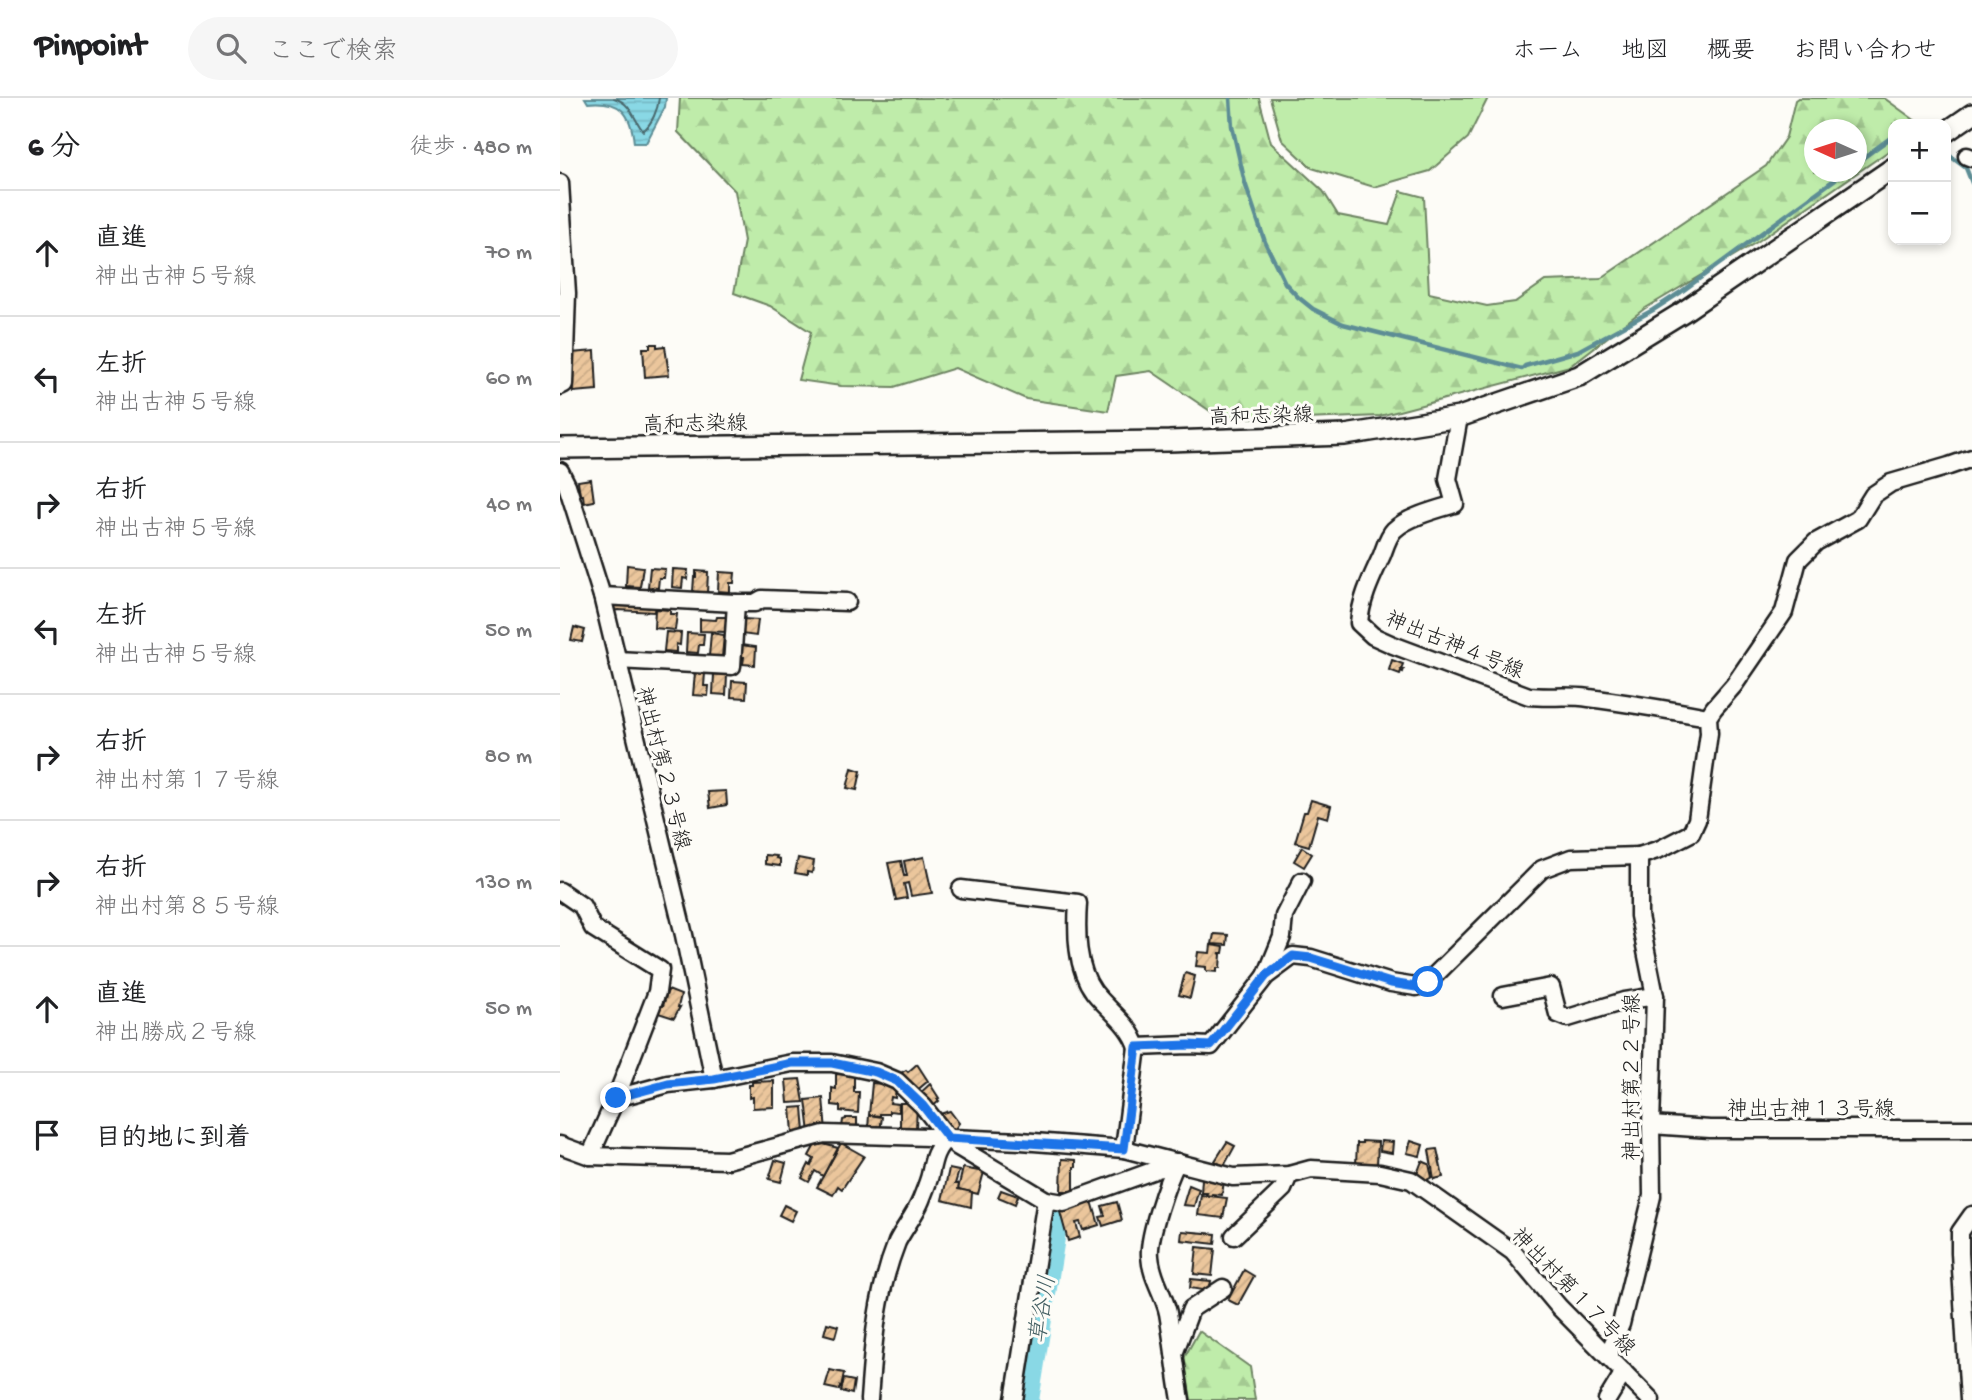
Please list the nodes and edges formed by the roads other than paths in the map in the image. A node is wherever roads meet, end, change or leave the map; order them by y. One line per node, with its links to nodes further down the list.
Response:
1 (1972, 114): 2 (street)
2 (1951, 129)
3 (1888, 171): 6 (street, 高和志染線)
4 (560, 183): 5 (street)
5 (560, 386)
6 (1459, 417): 7 (street, 高和志染線); 14 (street, 神出古神４号線)
7 (560, 448)
8 (1972, 458): 14 (street)
9 (562, 480): 10 (street, 神出村第２３号線)
10 (602, 596): 11 (street); 13 (street, 神出村第２３号線)
11 (736, 603): 12 (street); 13 (street)
12 (847, 603)
13 (617, 660): 23 (street, 神出村第２３号線)
14 (1709, 717): 15 (street)
15 (1639, 856): 19 (street); 21 (street, 神出村第２２号線)
16 (1302, 881): 19 (street)
17 (961, 889): 22 (street)
18 (560, 891): 24 (street)
19 (1266, 976): 22 (street)
20 (1503, 996): 21 (street)
21 (1656, 996): 25 (street, 神出村第２２号線)
22 (1137, 1047): 29 (street)
23 (714, 1079): 24 (street); 27 (street)
24 (616, 1098): 30 (street)
25 (1651, 1125): 26 (street, 神出古神１３号線); 37 (street, 神出村第２２号線)
26 (1972, 1129)
27 (948, 1138): 29 (street, 神出村第１７号線); 30 (street, 神出村第１７号線); 33 (street); 40 (street)
28 (560, 1145): 30 (street, 神出村第１７号線)
29 (1124, 1149): 31 (street, 神出村第１７号線)
30 (590, 1156)
31 (1177, 1162): 32 (street, 神出村第１７号線); 33 (street); 38 (street)
32 (1289, 1175): 35 (street); 37 (street, 神出村第１７号線)
33 (1046, 1200): 41 (street)
34 (1972, 1215): 45 (street)
35 (1234, 1236)
36 (1223, 1288): 38 (street)
37 (1608, 1355): 39 (street, 神出村第１７号線)
38 (1173, 1356): 42 (street)
39 (1624, 1372): 43 (street); 44 (street, 神出村第１７号線)
40 (869, 1400)
41 (1014, 1400)
42 (1181, 1400)
43 (1608, 1400)
44 (1651, 1400)
45 (1969, 1400)

